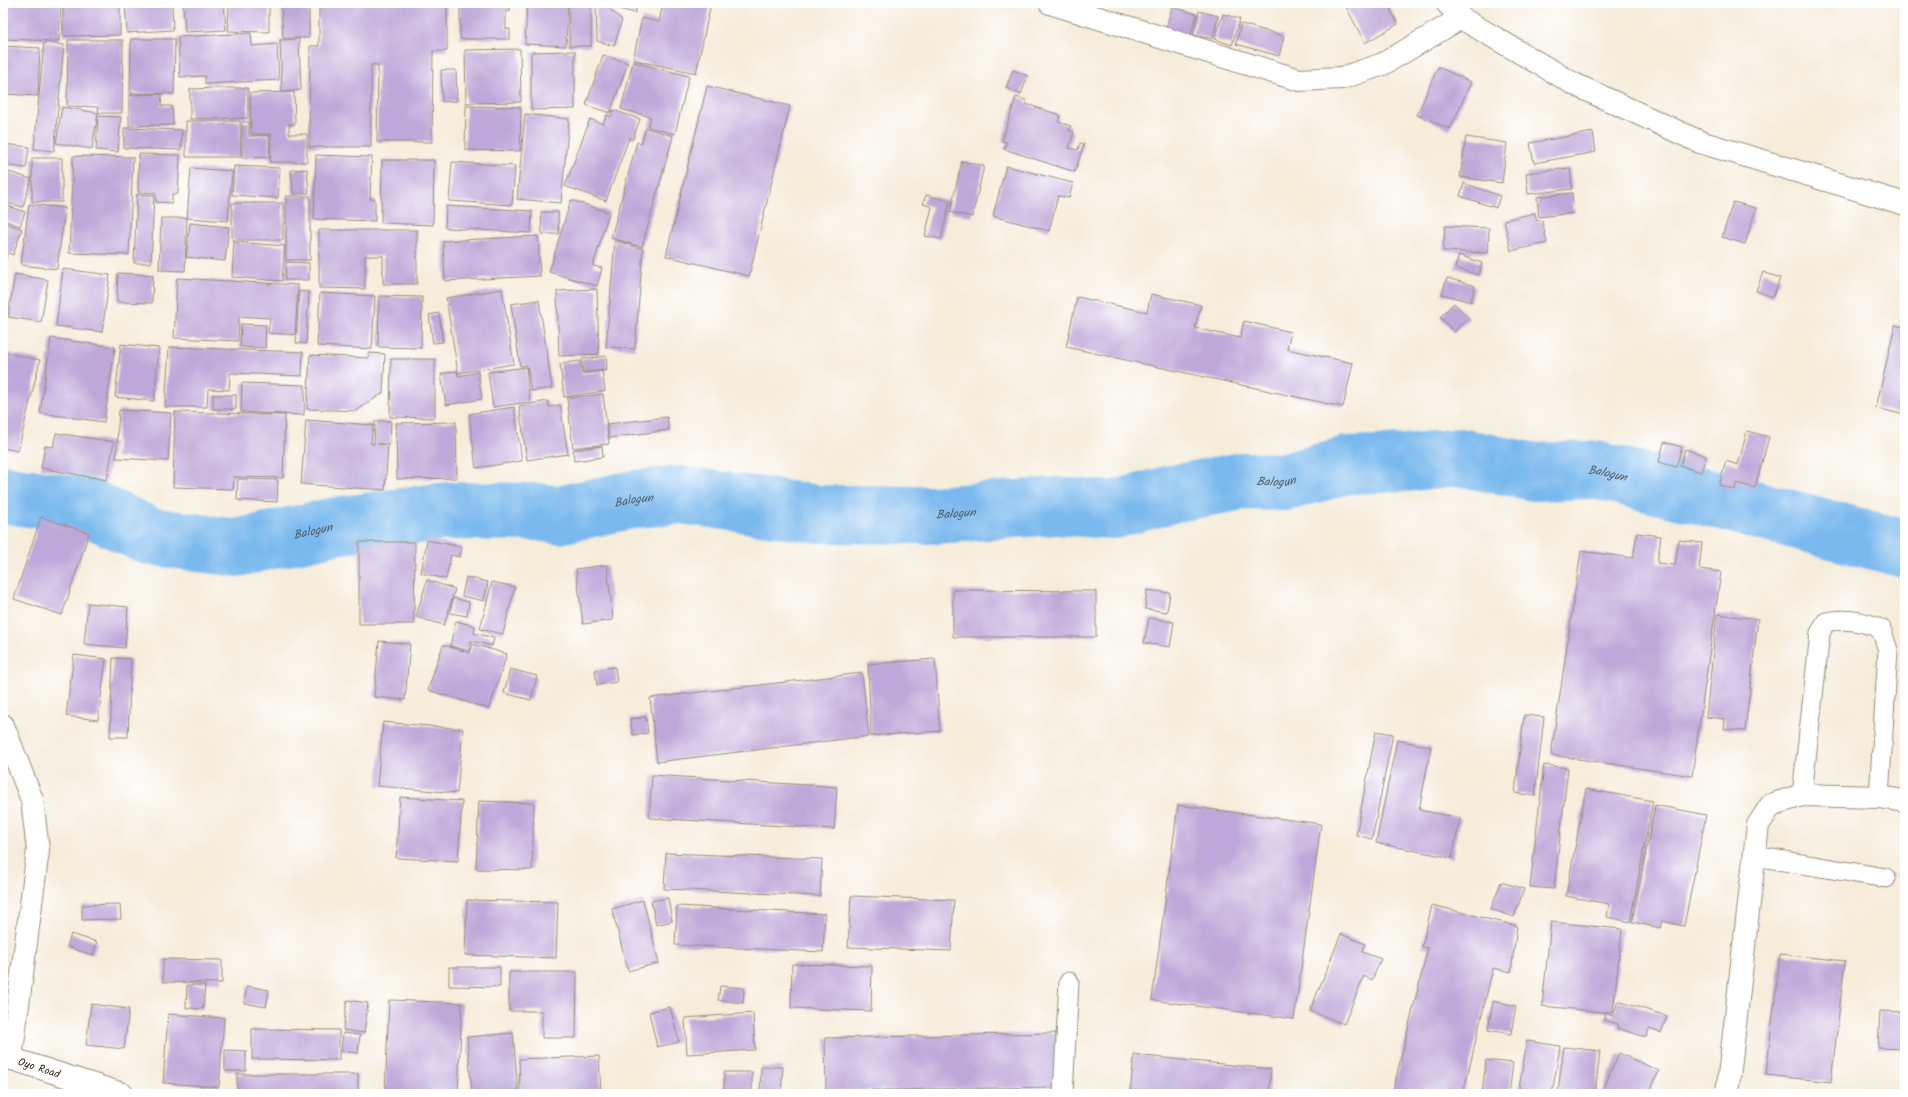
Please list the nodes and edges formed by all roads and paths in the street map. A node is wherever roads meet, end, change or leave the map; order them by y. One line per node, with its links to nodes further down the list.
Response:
1 (1050, 3): 2 (street)
2 (1454, 11): 3 (street)
3 (1905, 204)
4 (3, 725): 11 (street)
5 (1802, 795): 6 (street); 6 (lane); 8 (street)
6 (1878, 797): 7 (street)
7 (1905, 801)
8 (1755, 856): 9 (lane); 14 (street)
9 (1886, 878)
10 (1069, 982): 13 (lane)
11 (7, 1058): 12 (street, Oyo Road)
12 (122, 1094)
13 (1063, 1094)
14 (1727, 1094)

